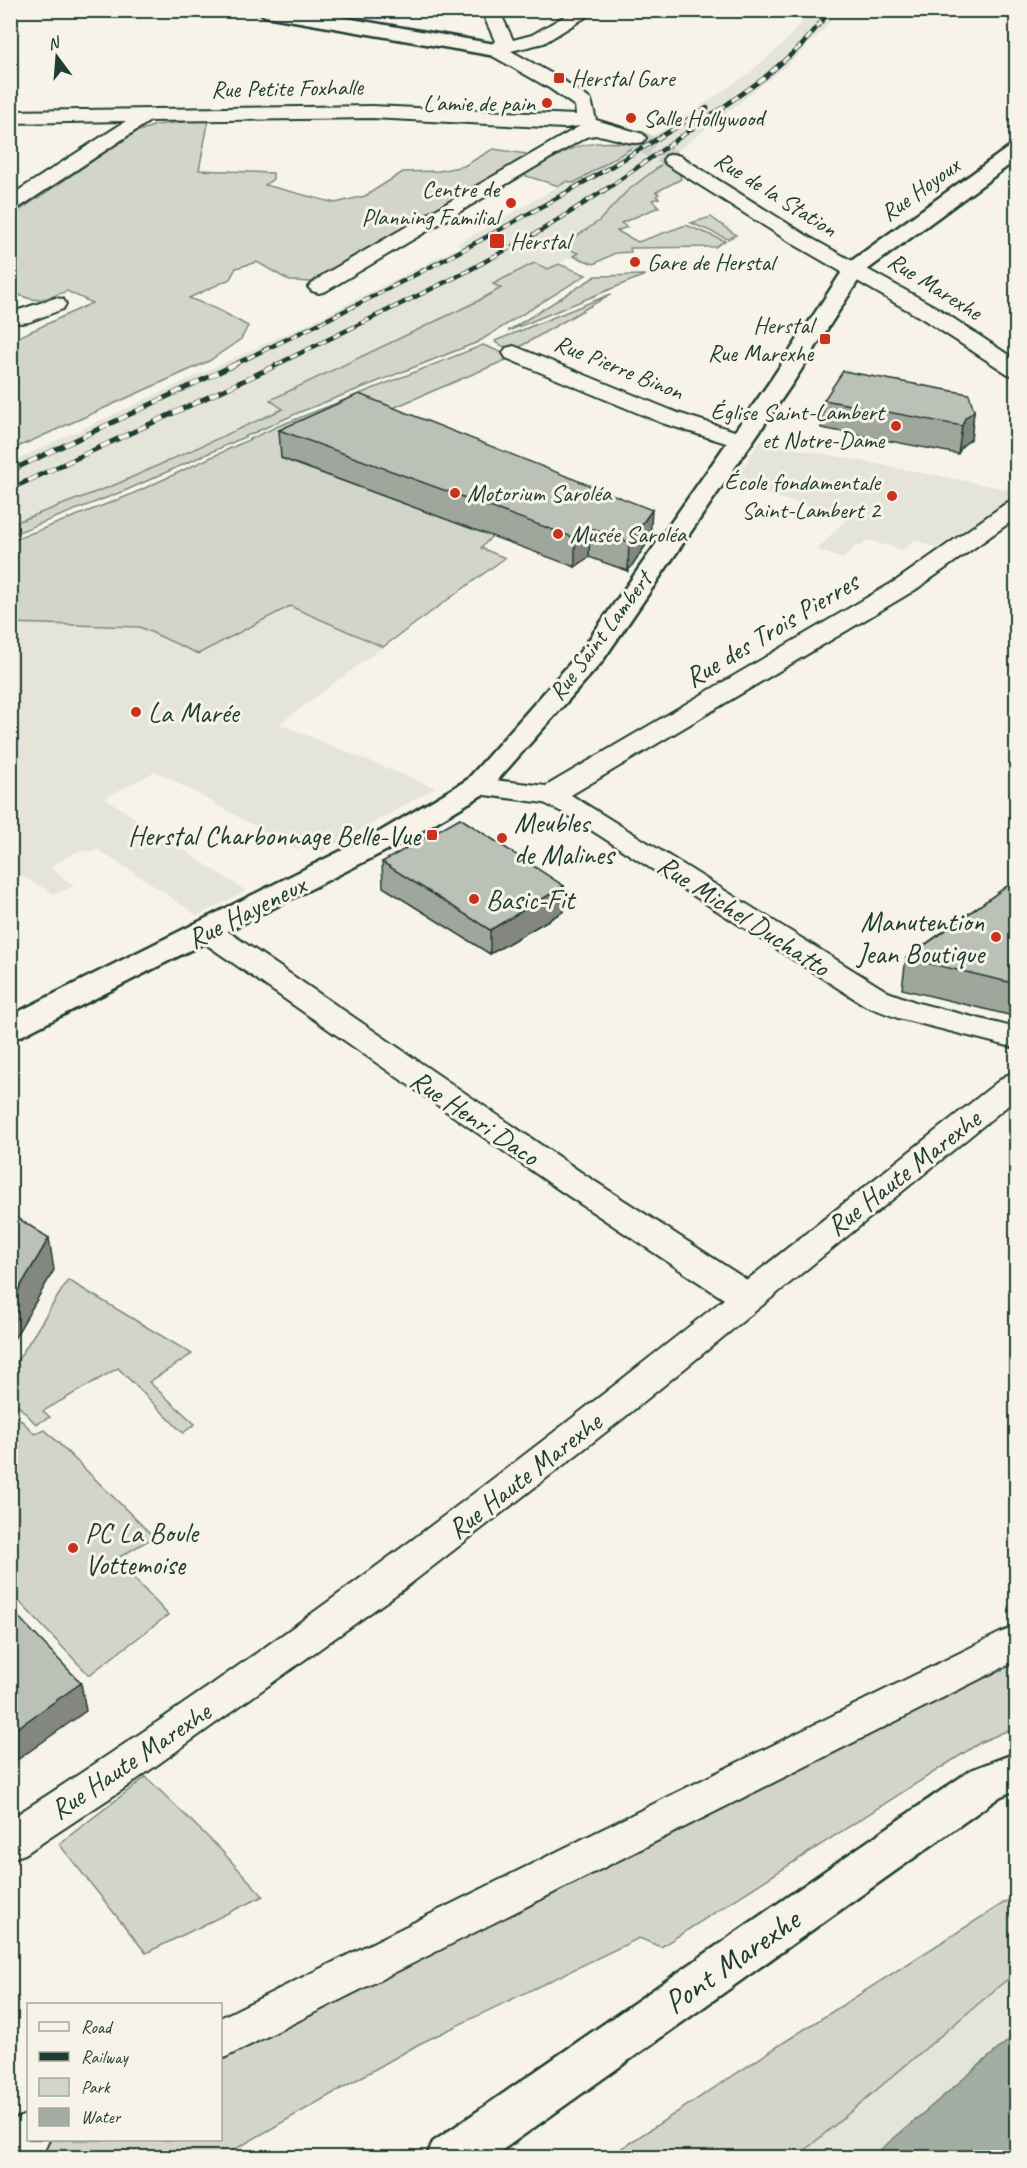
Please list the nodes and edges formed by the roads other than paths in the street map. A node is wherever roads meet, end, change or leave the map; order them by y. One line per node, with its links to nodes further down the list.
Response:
1 (265, 10): 4 (street)
2 (490, 10): 4 (street)
3 (589, 10): 4 (street)
4 (495, 50): 7 (street)
5 (146, 115): 6 (street, Rue Petite Foxhalle); 7 (street, Rue Petite Foxhalle); 11 (street)
6 (10, 117)
7 (588, 118): 8 (street); 13 (street)
8 (629, 135)
9 (1017, 151): 12 (street, Rue Hoyoux)
10 (673, 160): 12 (street, Rue de la Station)
11 (10, 205)
12 (855, 269): 17 (street, Rue Marexhe); 18 (street, Rue Saint Lambert)
13 (319, 287)
14 (55, 304): 15 (street)
15 (14, 314)
16 (514, 353): 18 (street, Rue Pierre Binon)
17 (1017, 369)
18 (739, 440): 20 (street, Rue Saint Lambert)
19 (1017, 507): 21 (street, Rue des Trois Pierres)
20 (477, 786): 21 (street, Rue Michel Duchatto); 22 (street, Rue Hayeneux)
21 (551, 795): 24 (street, Rue Michel Duchatto)
22 (207, 932): 23 (street, Rue Hayeneux); 26 (street, Rue Henri Daco)
23 (10, 1029)
24 (1017, 1038)
25 (1017, 1083): 26 (street, Rue Haute Marexhe)
26 (747, 1297): 29 (street, Rue Haute Marexhe)
27 (1017, 1643): 30 (street)
28 (1017, 1771): 33 (street, Pont Marexhe)
29 (10, 1841)
30 (222, 2039)
31 (27, 2136): 32 (street)
32 (10, 2144)
33 (450, 2157)

